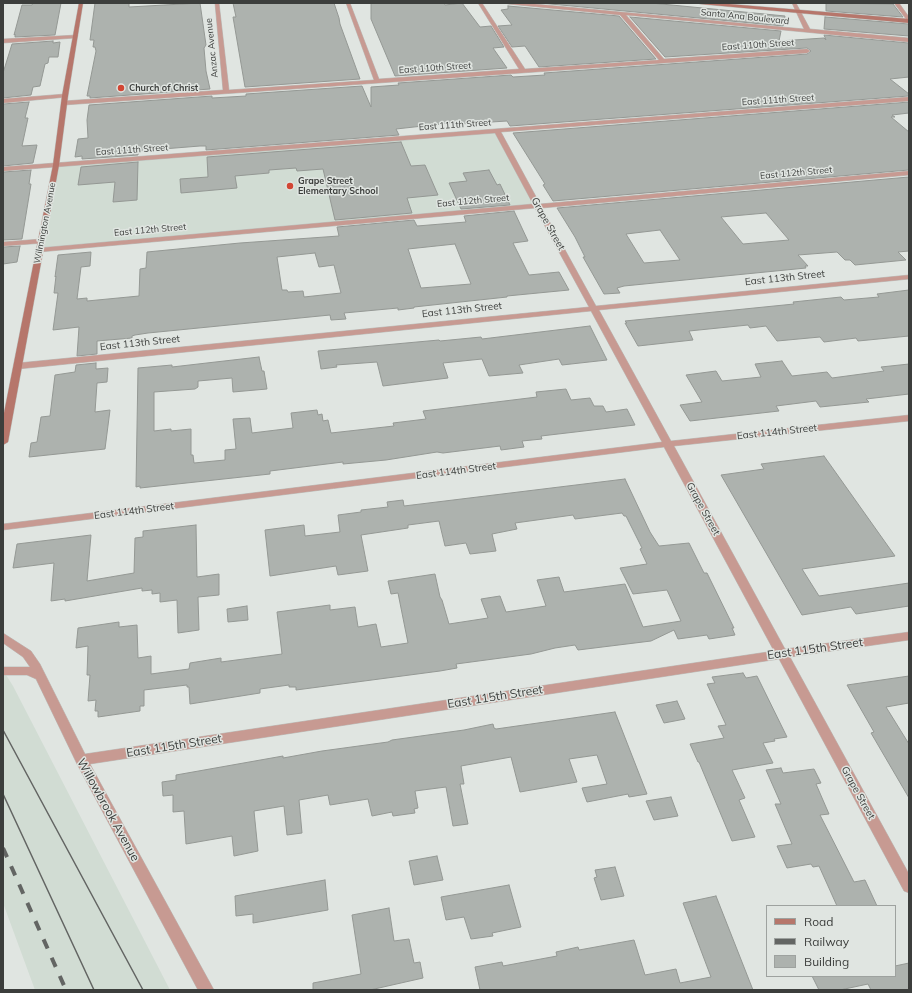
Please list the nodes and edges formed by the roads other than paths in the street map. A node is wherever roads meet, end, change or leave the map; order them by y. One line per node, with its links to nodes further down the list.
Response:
1 (81, 3): 15 (main road, Wilmington Avenue)
2 (217, 3): 22 (street, Anzac Avenue)
3 (348, 3): 21 (street)
4 (480, 3): 20 (street)
5 (508, 3): 12 (street, Santa Ana Boulevard)
6 (700, 3): 10 (main road, Santa Ana Boulevard)
7 (742, 3): 10 (street)
8 (794, 3): 11 (street)
9 (896, 3): 13 (street)
10 (746, 7): 11 (main road, Santa Ana Boulevard)
11 (799, 12): 13 (main road, Santa Ana Boulevard); 14 (street)
12 (623, 14): 14 (street, Santa Ana Boulevard); 19 (street)
13 (909, 21)
14 (808, 31): 16 (street, Santa Ana Boulevard)
15 (75, 36): 17 (street); 23 (main road, Wilmington Avenue)
16 (909, 40)
17 (3, 41)
18 (807, 51): 19 (street, East 110th Street)
19 (663, 61): 20 (street, East 110th Street)
20 (523, 71): 21 (street, East 110th Street)
21 (377, 81): 22 (street, East 110th Street)
22 (226, 91): 23 (street, East 110th Street)
23 (64, 100): 25 (street, East 110th Street); 27 (main road, Wilmington Avenue)
24 (908, 100): 26 (street, East 111th Street)
25 (3, 101)
26 (497, 131): 27 (street, East 111th Street); 30 (street, Grape Street)
27 (56, 165): 28 (street, East 111th Street); 31 (main road, Wilmington Avenue)
28 (3, 169)
29 (909, 173): 30 (street, East 112th Street)
30 (538, 206): 33 (street, East 112th Street); 35 (street, Grape Street)
31 (41, 241): 32 (street); 33 (main road, Wilmington Avenue)
32 (3, 244)
33 (39, 250): 36 (main road, Wilmington Avenue)
34 (909, 277): 35 (street, East 113th Street)
35 (594, 308): 36 (street, East 113th Street); 39 (street, Grape Street)
36 (18, 366): 38 (main road, Wilmington Avenue)
37 (909, 418): 39 (street, East 114th Street)
38 (3, 442)
39 (668, 444): 40 (street, East 114th Street); 43 (street, Grape Street)
40 (3, 527)
41 (909, 636): 43 (street, East 115th Street)
42 (3, 637): 45 (street, Willowbrook Avenue)
43 (782, 654): 46 (street, East 115th Street); 47 (street, Grape Street)
44 (3, 672): 45 (street)
45 (40, 676): 46 (street, Willowbrook Avenue)
46 (80, 760): 48 (street, Willowbrook Avenue)
47 (909, 887)
48 (206, 990)

